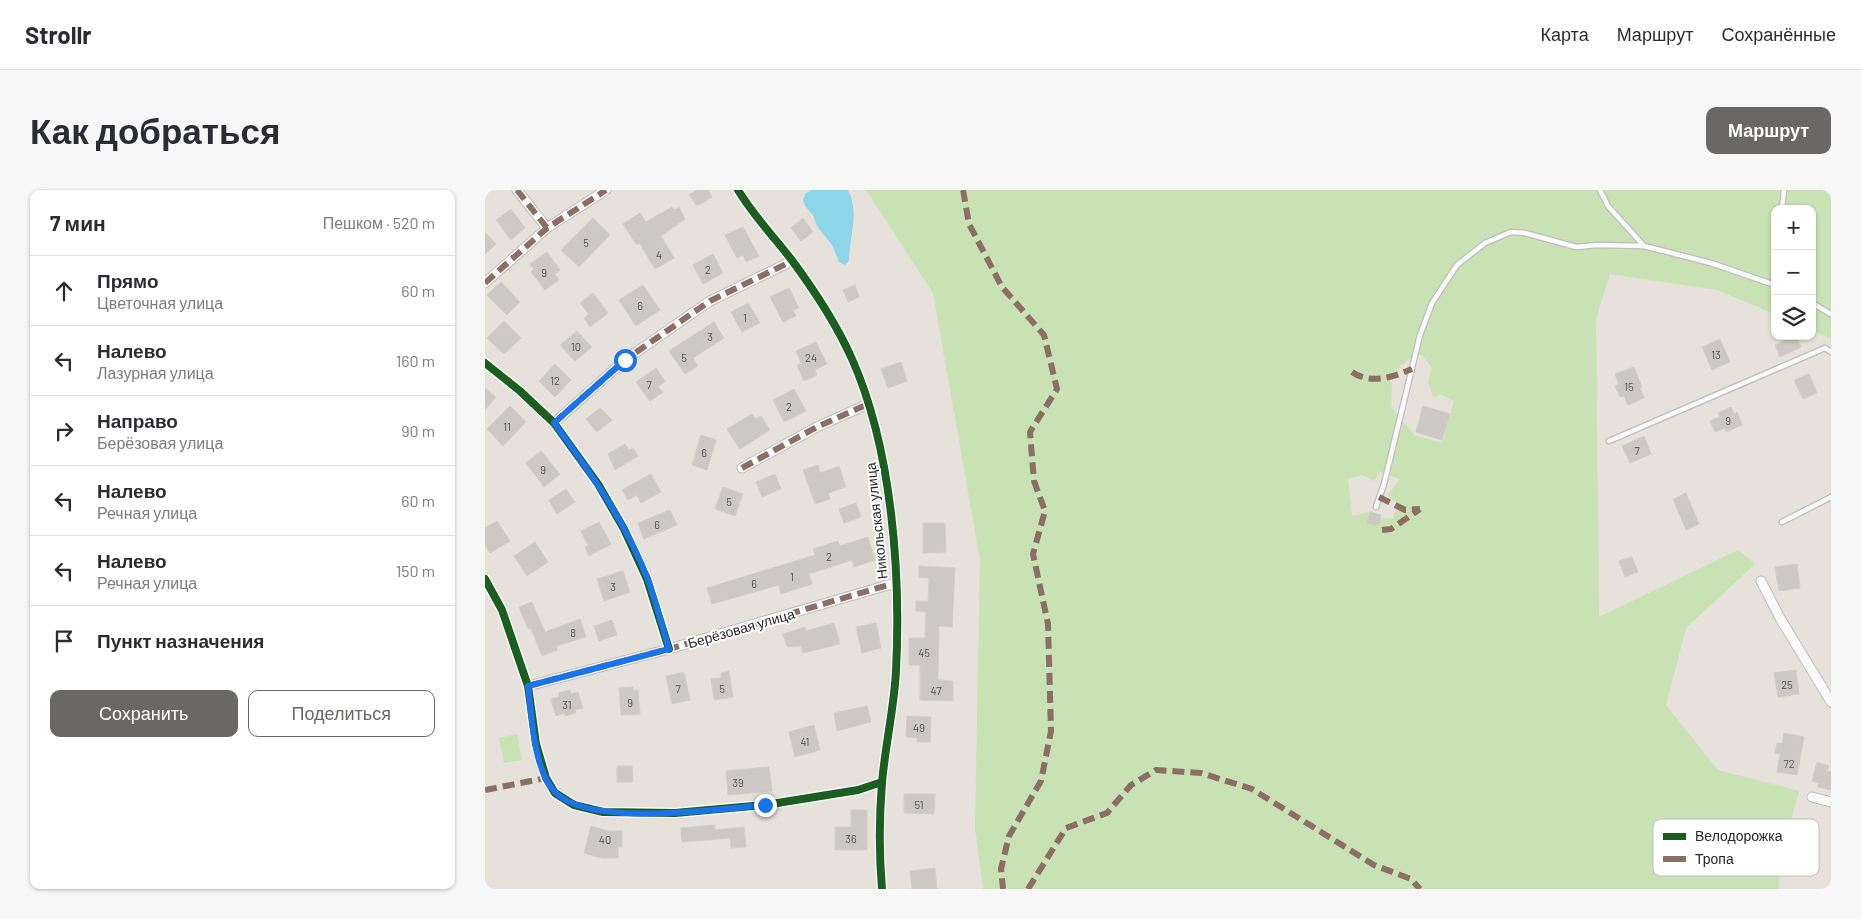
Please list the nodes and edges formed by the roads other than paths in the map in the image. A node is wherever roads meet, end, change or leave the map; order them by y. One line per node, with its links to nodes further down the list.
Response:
1 (517, 190): 7 (street)
2 (606, 190): 7 (street)
3 (738, 190): 9 (street, Никольская улица)
4 (1600, 190): 8 (lane)
5 (1784, 190): 6 (lane)
6 (1782, 205)
7 (547, 228): 10 (street)
8 (1644, 246): 11 (lane); 21 (lane)
9 (792, 260): 16 (street, Никольская улица); 17 (street)
10 (485, 283)
11 (1771, 284)
12 (1816, 305): 13 (lane)
13 (1831, 314)
14 (1831, 352): 18 (lane)
15 (485, 363): 17 (street)
16 (868, 404): 19 (street); 25 (street, Никольская улица)
17 (554, 423): 26 (street)
18 (1609, 441)
19 (742, 468)
20 (1831, 498): 22 (lane)
21 (1376, 507)
22 (1782, 522)
23 (485, 579): 27 (street)
24 (1761, 581): 28 (street)
25 (895, 583): 26 (street, Берёзовая улица); 29 (street, Никольская улица)
26 (669, 649): 27 (street, Берёзовая улица)
27 (528, 686): 29 (street)
28 (1831, 702)
29 (882, 782): 32 (street, Никольская улица)
30 (1812, 797): 31 (street)
31 (1831, 802)
32 (882, 889)

